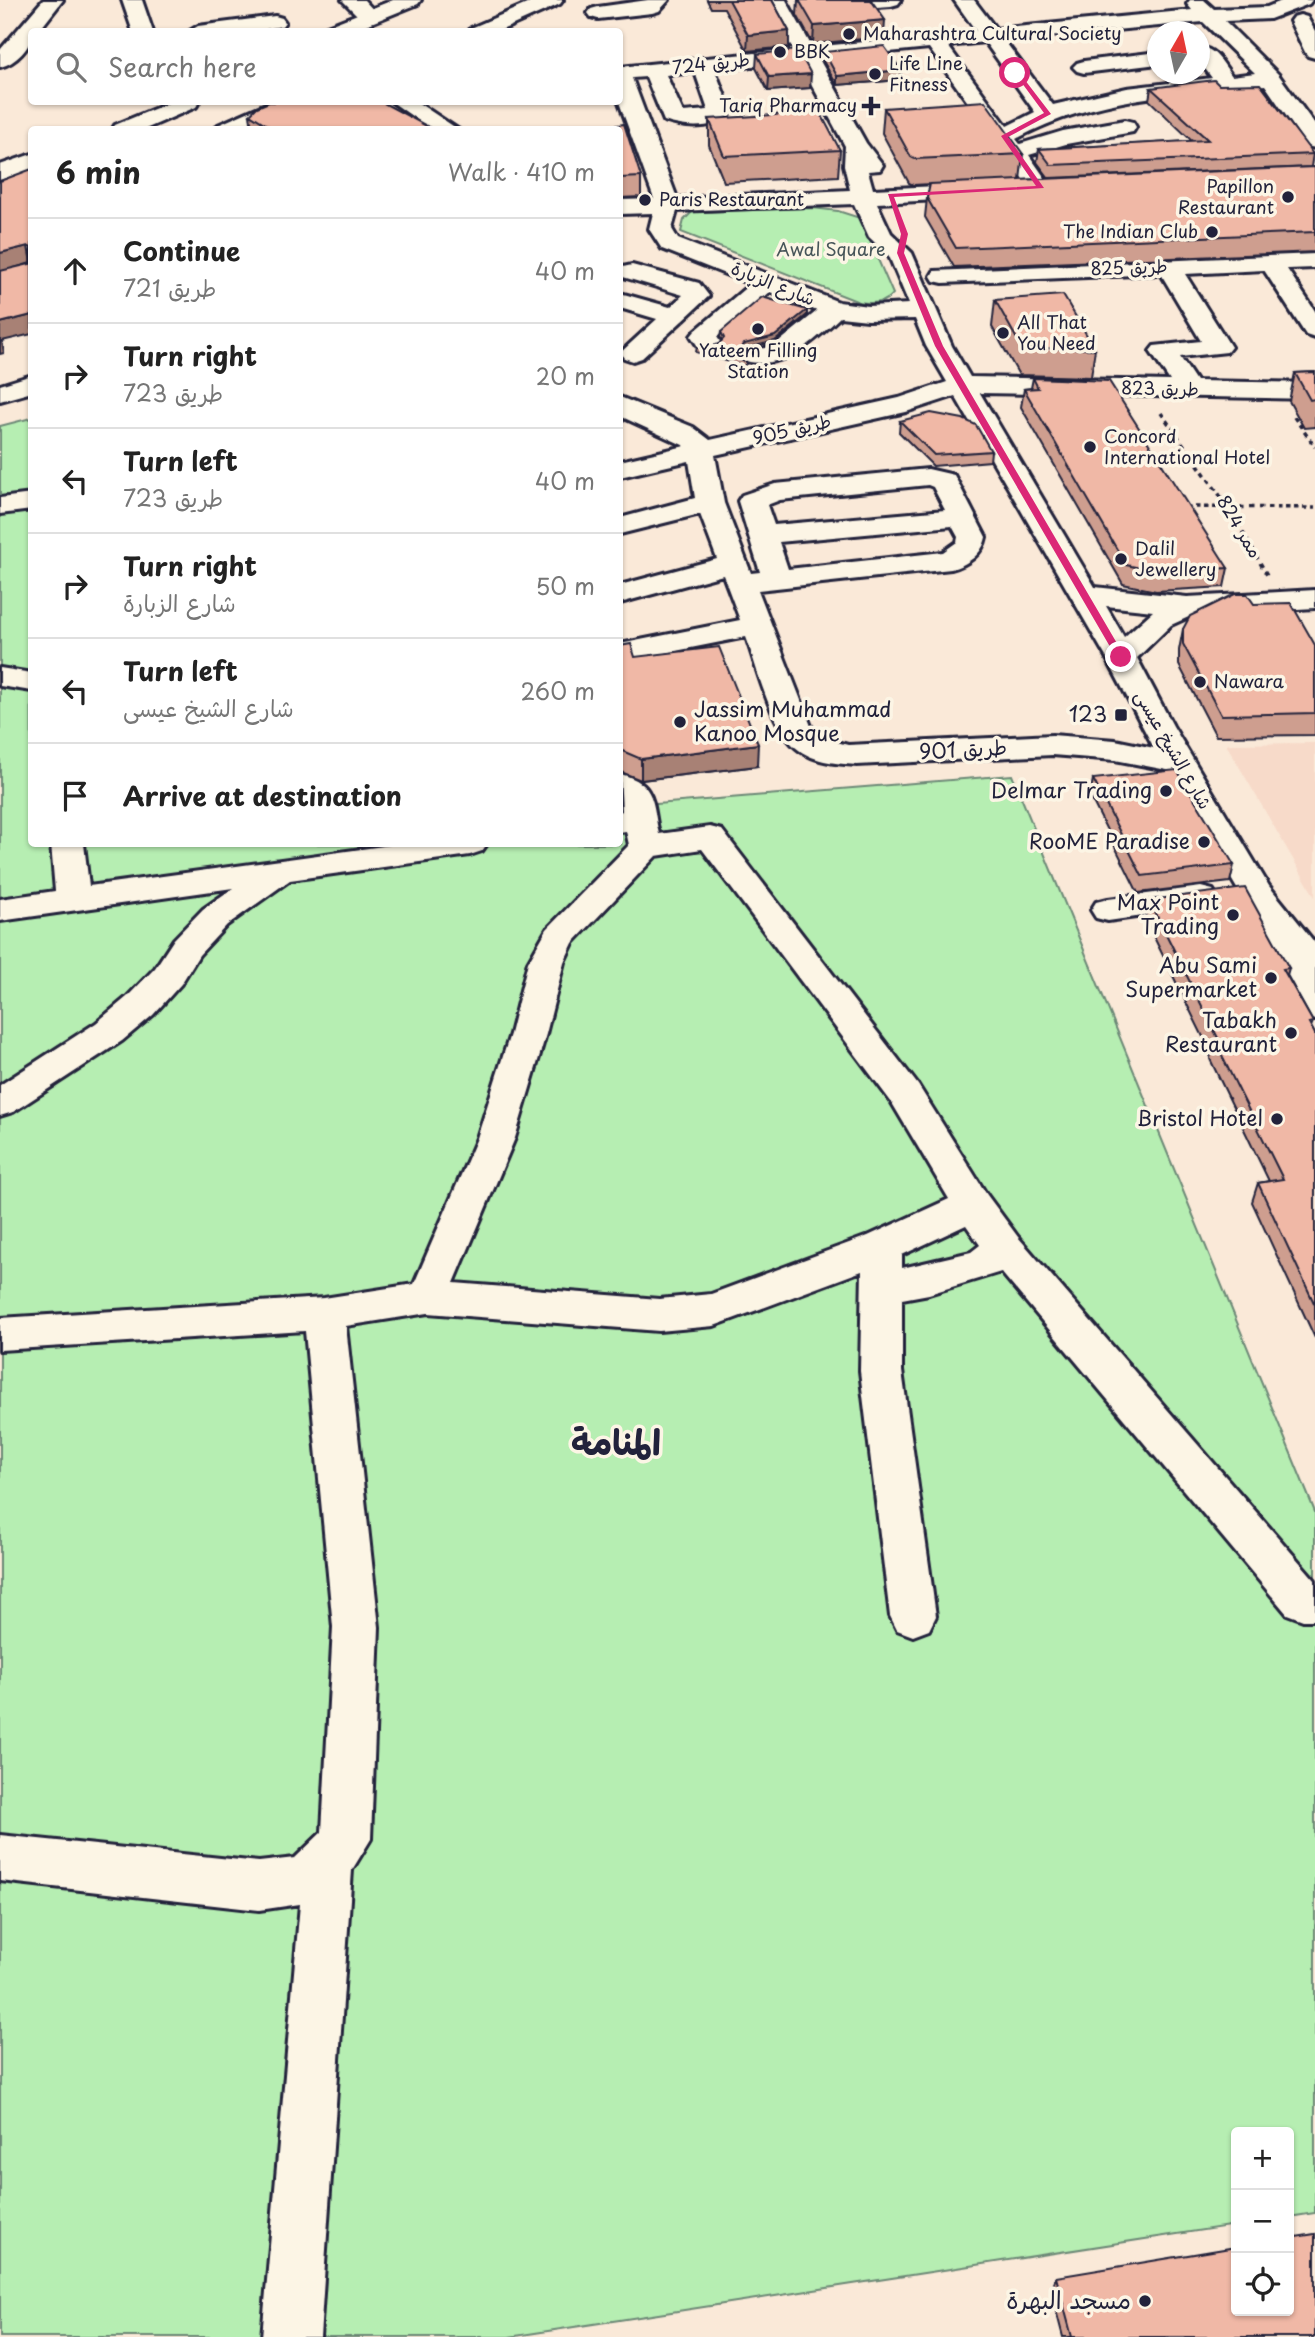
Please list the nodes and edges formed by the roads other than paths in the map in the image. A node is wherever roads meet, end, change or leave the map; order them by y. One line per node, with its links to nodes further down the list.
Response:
1 (53, 0): 21 (street)
2 (132, 0): 22 (street)
3 (262, 0): 19 (street)
4 (352, 0): 17 (street)
5 (411, 0): 17 (street)
6 (433, 0): 24 (street)
7 (553, 0): 20 (street)
8 (659, 0): 15 (street)
9 (891, 0): 13 (street)
10 (964, 0): 26 (street)
11 (1193, 0): 16 (street)
12 (1301, 0): 14 (street, طريق 724)
13 (778, 4): 29 (street, شارع الشيخ عيسى)
14 (1270, 13): 16 (street, طريق 724); 18 (street)
15 (598, 15)
16 (1209, 15): 26 (street, طريق 724); 37 (street)
17 (369, 16): 23 (street)
18 (1308, 23): 28 (street)
19 (279, 27)
20 (504, 27)
21 (31, 28)
22 (142, 28)
23 (339, 28)
24 (360, 28)
25 (28, 31): 32 (street)
26 (987, 34): 27 (street, طريق 724); 43 (street)
27 (934, 41): 29 (street, طريق 724); 49 (street)
28 (1315, 51)
29 (805, 55): 33 (street, طريق 724); 50 (street, شارع الشيخ عيسى)
30 (1147, 59): 34 (street)
31 (1210, 60): 39 (street)
32 (0, 61)
33 (702, 65): 35 (street, طريق 724); 35 (street)
34 (1084, 67)
35 (653, 69): 36 (street, طريق 724)
36 (623, 73)
37 (1271, 78): 39 (street); 48 (street)
38 (623, 81): 59 (street)
39 (1237, 88): 43 (street)
40 (181, 105): 44 (street)
41 (280, 105): 45 (street)
42 (412, 105): 46 (street)
43 (1048, 114): 49 (street)
44 (132, 126)
45 (235, 126)
46 (442, 126)
47 (1125, 127): 49 (street)
48 (1315, 141)
49 (1010, 144): 56 (street)
50 (856, 146): 57 (street, شارع الشيخ عيسى); 58 (street, شارع الشيخ عيسى)
51 (28, 162): 52 (street)
52 (0, 173)
53 (28, 175): 54 (street)
54 (0, 186)
55 (1065, 187): 56 (street)
56 (1041, 188): 57 (street)
57 (890, 195): 58 (street); 61 (street, شارع الشيخ عيسى)
58 (863, 196): 59 (street); 61 (street, شارع الشيخ عيسى)
59 (668, 205): 60 (street); 67 (street, شارع الزبارة)
60 (623, 207)
61 (901, 233): 70 (street, شارع الشيخ عيسى)
62 (1315, 261): 63 (street, طريق 825)
63 (1271, 263): 64 (street, طريق 825); 73 (street)
64 (1168, 266): 66 (street, طريق 825); 81 (street)
65 (632, 272): 71 (street)
66 (943, 276)
67 (768, 282): 69 (street, شارع الزبارة); 74 (street)
68 (623, 301): 71 (street)
69 (834, 309): 70 (street, شارع الزبارة); 72 (street)
70 (923, 311): 75 (street, شارع الشيخ عيسى)
71 (674, 316): 76 (street)
72 (815, 326): 75 (street); 77 (street)
73 (1315, 330)
74 (708, 343)
75 (939, 346): 80 (street, شارع الشيخ عيسى)
76 (633, 353)
77 (755, 356)
78 (28, 384): 83 (street)
79 (880, 384): 84 (street)
80 (963, 385): 81 (street, طريق 823); 84 (street, طريق 905); 97 (street, شارع الشيخ عيسى)
81 (1189, 390): 82 (street, طريق 823)
82 (1315, 391)
83 (0, 393)
84 (906, 404): 86 (street, طريق 905)
85 (623, 407): 86 (street)
86 (702, 451): 87 (street, طريق 905); 89 (street)
87 (623, 468)
88 (28, 502): 90 (street)
89 (710, 503): 92 (street); 94 (street)
90 (0, 506)
91 (961, 517): 93 (street); 93 (street); 95 (street)
92 (623, 525)
93 (763, 535): 95 (street)
94 (738, 573): 95 (street); 96 (street); 100 (street)
95 (778, 579)
96 (623, 593)
97 (1085, 595): 99 (street); 102 (street, شارع الشيخ عيسى)
98 (1315, 599): 99 (street)
99 (1187, 606): 102 (street)
100 (756, 626): 101 (street); 105 (street, طريق 901)
101 (623, 652)
102 (1121, 657): 105 (street, شارع الشيخ عيسى)
103 (0, 677): 104 (street)
104 (28, 680)
105 (1178, 762): 113 (street, شارع الشيخ عيسى)
106 (623, 786): 107 (street)
107 (635, 829): 108 (street); 120 (street)
108 (623, 846)
109 (68, 847): 114 (street)
110 (448, 847): 112 (street)
111 (622, 847): 123 (street)
112 (282, 870): 114 (street); 119 (street)
113 (1256, 892): 116 (street); 117 (street, شارع الشيخ عيسى)
114 (73, 898): 115 (street)
115 (0, 910)
116 (1108, 910)
117 (1306, 954): 118 (street, شارع الشيخ عيسى)
118 (1315, 1008)
119 (0, 1103)
120 (974, 1205): 121 (street); 122 (street)
121 (1004, 1248): 122 (street); 126 (street)
122 (882, 1267): 123 (street); 127 (street)
123 (428, 1297): 124 (street)
124 (324, 1314): 125 (street); 129 (street)
125 (0, 1334)
126 (1315, 1600)
127 (913, 1616)
128 (0, 1858): 129 (street)
129 (328, 1866): 130 (street)
130 (291, 2337)

